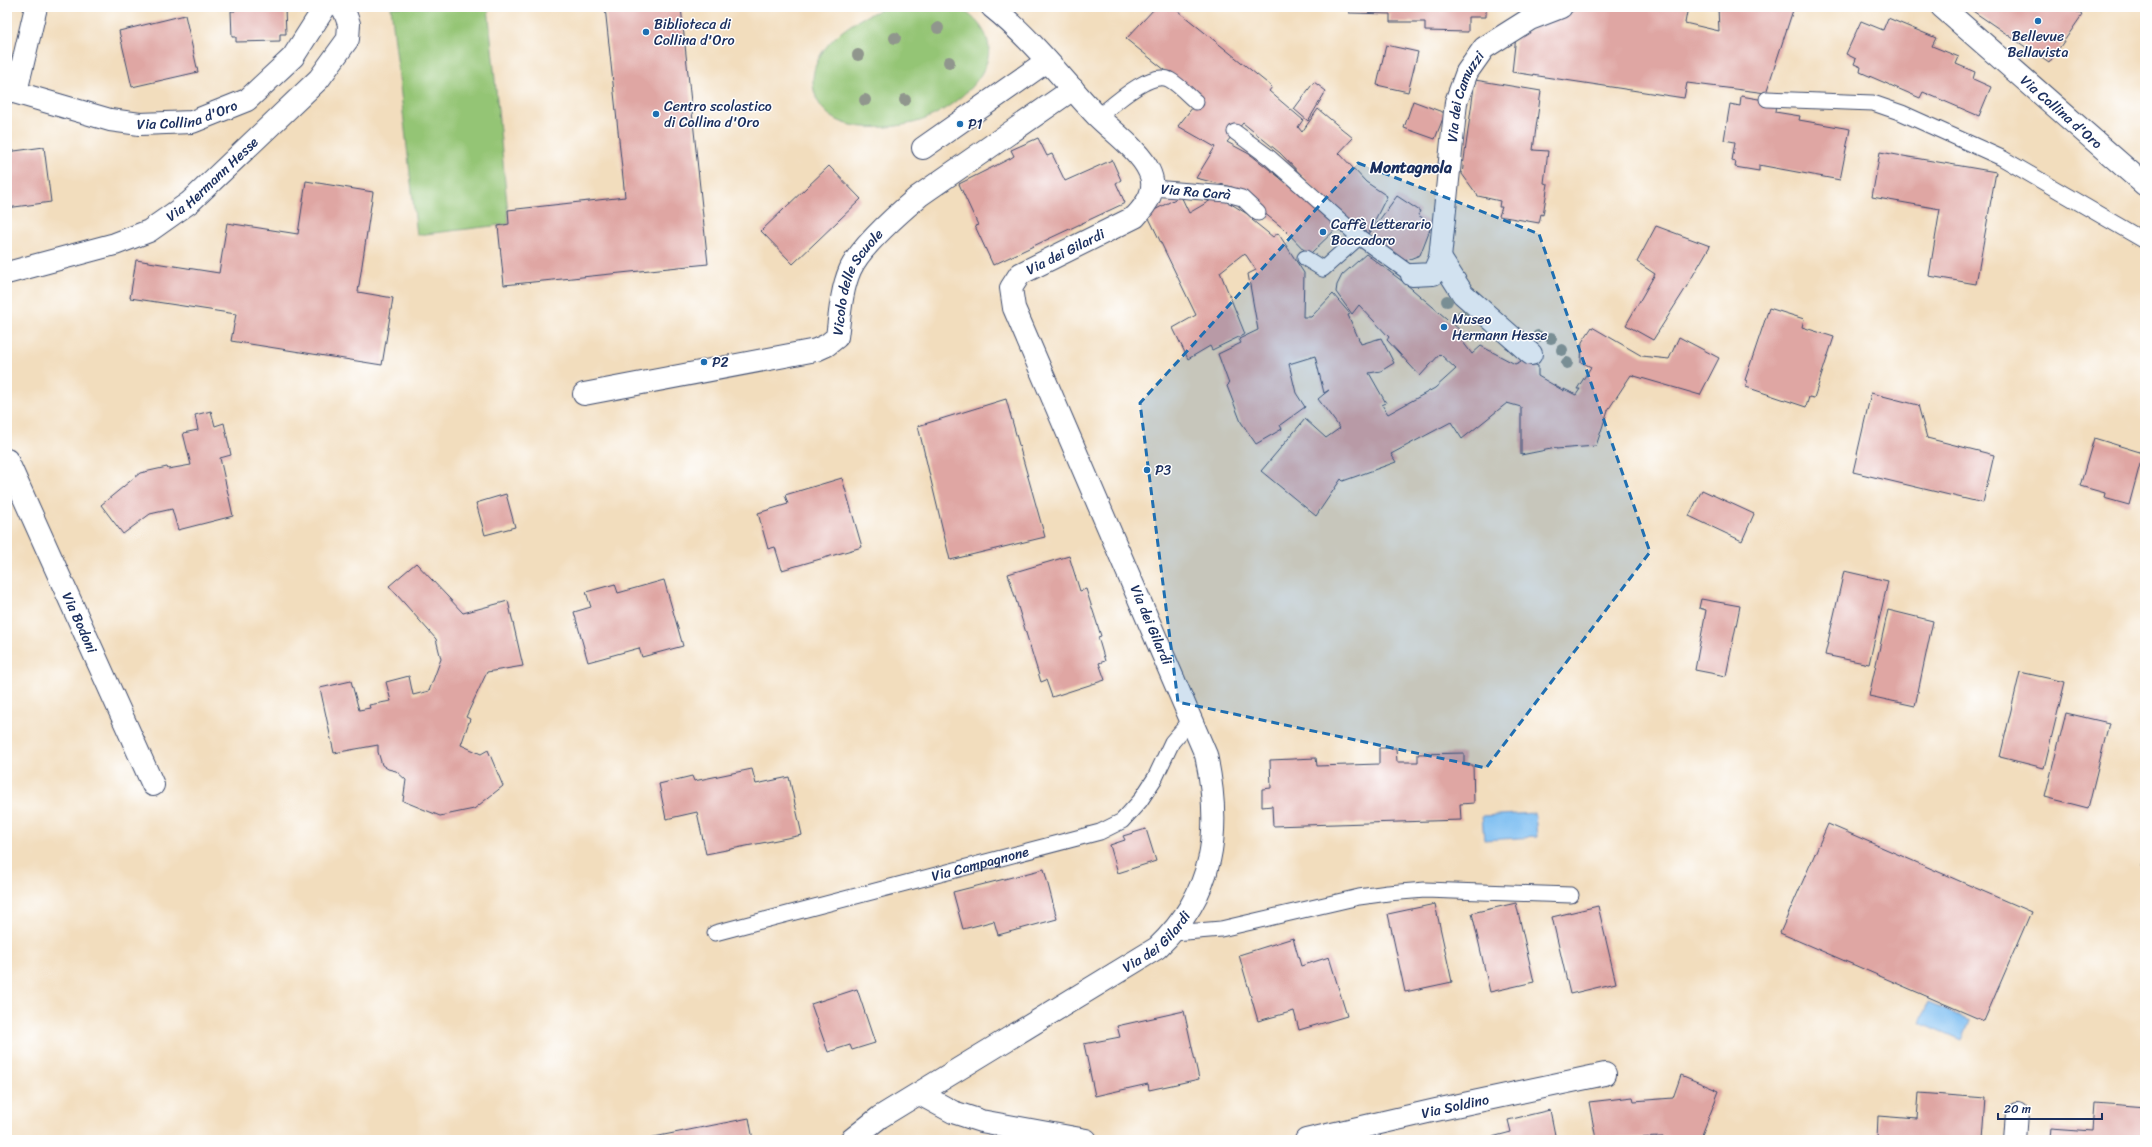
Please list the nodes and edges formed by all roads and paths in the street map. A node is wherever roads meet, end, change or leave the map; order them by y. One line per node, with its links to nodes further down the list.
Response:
1 (36, 7): 9 (street)
2 (325, 7): 9 (street, Via Collina d'Oro)
3 (341, 7): 22 (street, Via Hermann Hesse)
4 (992, 7): 7 (street)
5 (1561, 7): 21 (street, Via dei Camuzzi)
6 (1942, 7): 15 (street, Via Collina d'Oro)
7 (1046, 61): 8 (street); 14 (street)
8 (1073, 89): 12 (street); 25 (street, Vicolo delle Scuole)
9 (12, 91)
10 (1766, 99): 19 (lane)
11 (1196, 102): 12 (lane)
12 (1098, 117): 16 (street)
13 (1235, 132): 18 (lane)
14 (923, 148)
15 (2145, 185)
16 (1152, 188): 17 (lane, Via Ra Carà); 27 (street, Via dei Gilardi)
17 (1258, 213)
18 (1359, 237): 20 (lane); 23 (lane)
19 (2145, 241)
20 (1305, 258)
21 (1440, 258): 23 (street); 24 (street)
22 (7, 273)
23 (1412, 275)
24 (1531, 354)
25 (584, 394)
26 (7, 460): 28 (street, Via Bodoni)
27 (1192, 719): 30 (lane, Via Campagnone); 31 (street, Via dei Gilardi)
28 (153, 785)
29 (1571, 895): 31 (lane)
30 (715, 933)
31 (1174, 933): 33 (street, Via dei Gilardi)
32 (1605, 1074): 37 (street, Via Soldino)
33 (920, 1094): 35 (street, Via dei Gilardi); 36 (street)
34 (2017, 1113): 38 (street)
35 (851, 1140)
36 (1086, 1140)
37 (1306, 1140)
38 (2015, 1140)

